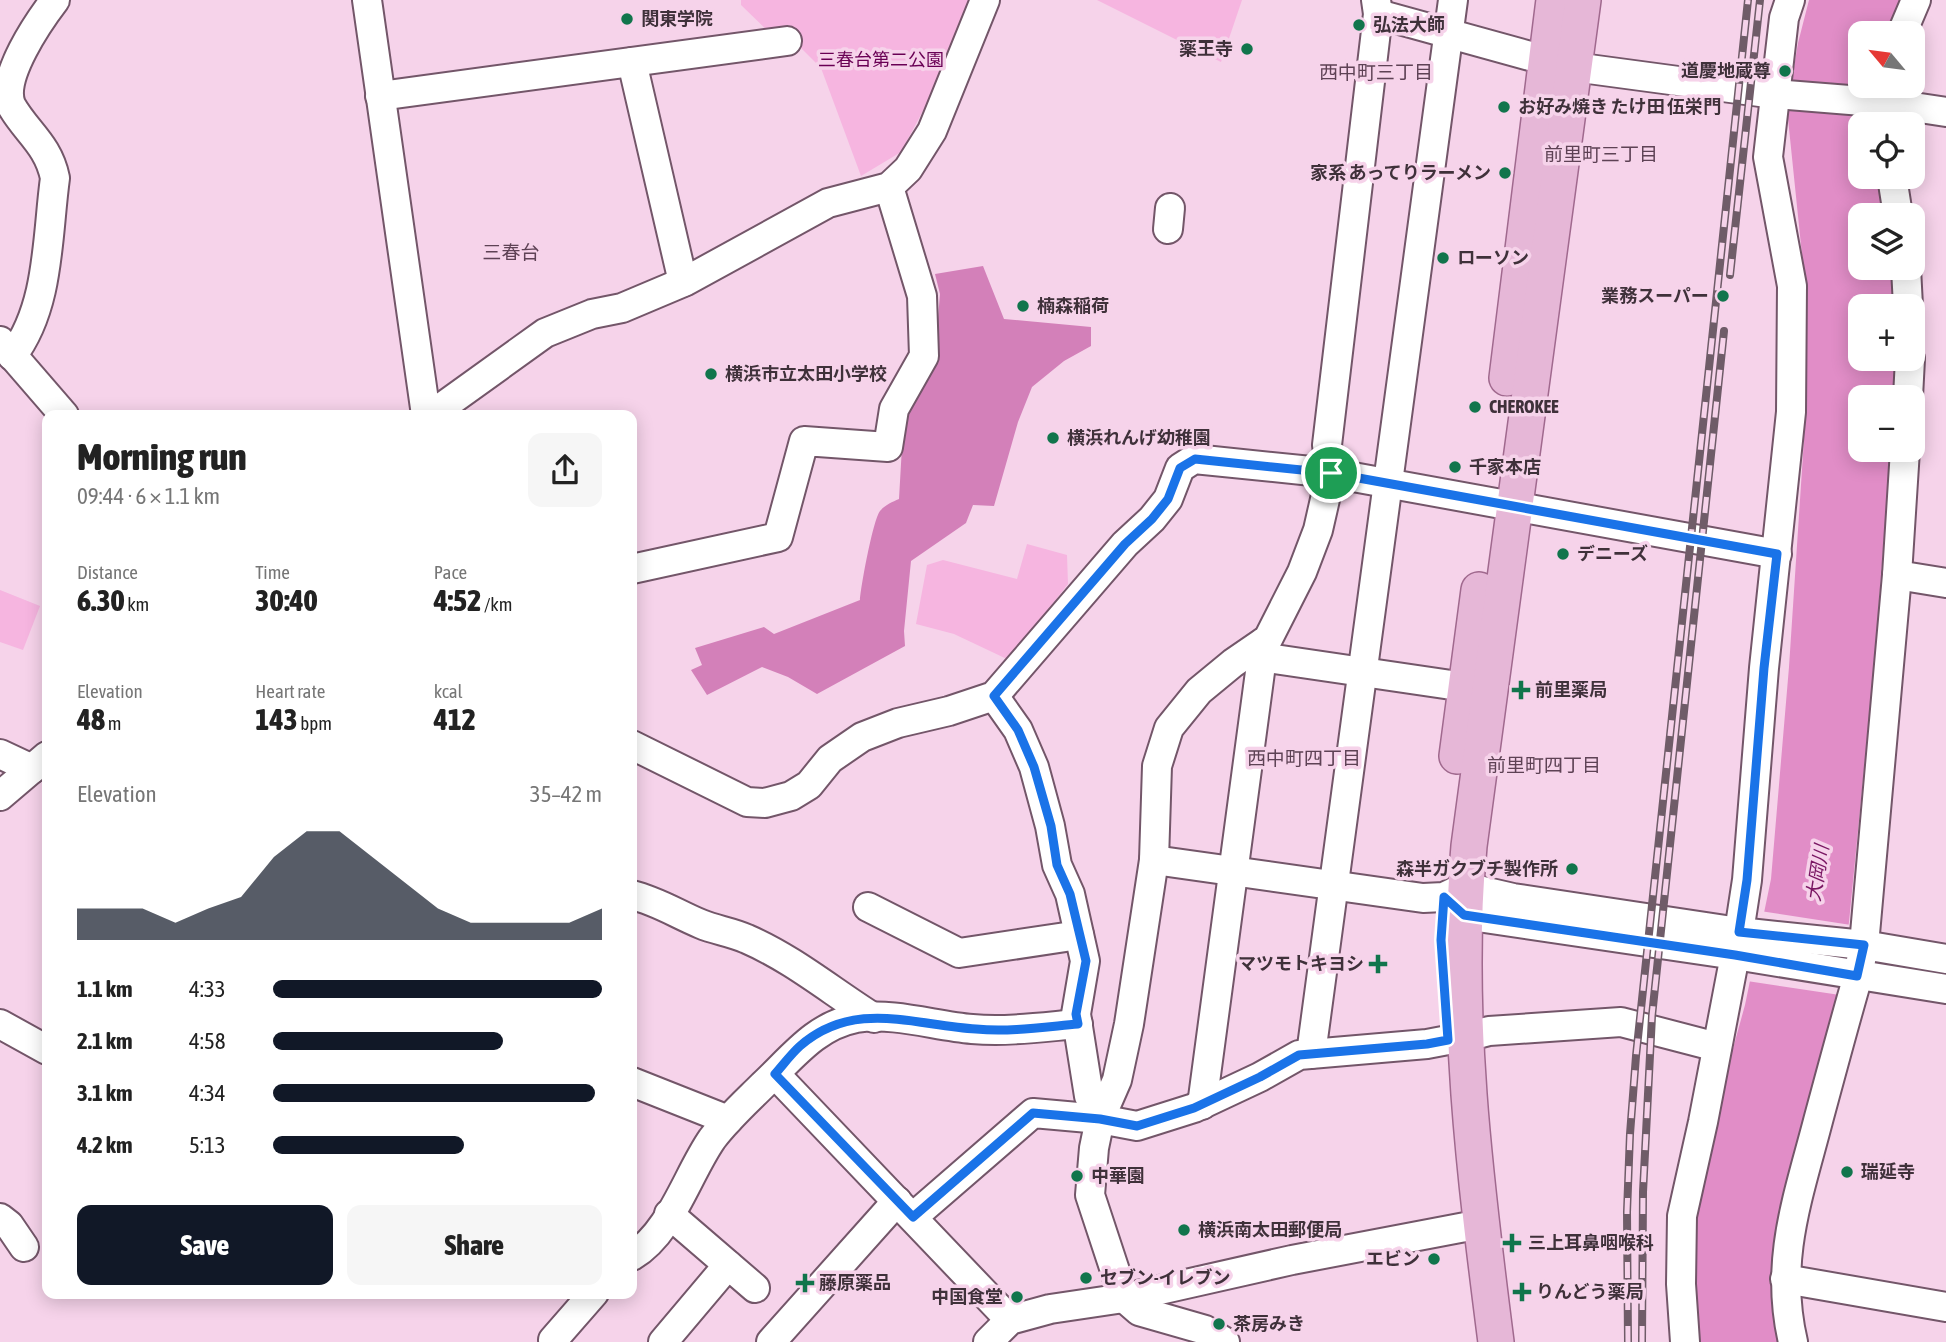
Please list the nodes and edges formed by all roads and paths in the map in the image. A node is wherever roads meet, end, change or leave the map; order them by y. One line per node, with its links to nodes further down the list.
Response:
1 (55, 0): 21 (street)
2 (367, 0): 16 (street)
3 (985, 0): 19 (street)
4 (1453, 0): 11 (street)
5 (1554, 0): 14 (main road)
6 (1583, 0): 14 (main road)
7 (1790, 0): 15 (street)
8 (1916, 0): 10 (street)
9 (1377, 7): 11 (street); 26 (street)
10 (1907, 21)
11 (1448, 32): 14 (street); 27 (street)
12 (787, 41): 13 (street)
13 (632, 62): 16 (street); 20 (street)
14 (1560, 62): 15 (street); 28 (main road)
15 (1779, 94): 17 (street); 29 (street)
16 (380, 96): 23 (street)
17 (1885, 104): 18 (street)
18 (1946, 112)
19 (889, 187): 20 (street); 30 (street)
20 (683, 282): 24 (street)
21 (6, 348): 22 (street)
22 (60, 410)
23 (427, 410)
24 (435, 410)
25 (1904, 462): 31 (street)
26 (1331, 473): 27 (street); 33 (street); 36 (street)
27 (1388, 484): 28 (street); 34 (street)
28 (1503, 504): 29 (street); 35 (main road); 45 (main road)
29 (1777, 554): 48 (street)
30 (637, 568)
31 (1897, 575): 32 (street); 49 (street)
32 (1946, 583)
33 (1263, 650): 34 (street); 41 (street); 42 (street)
34 (1363, 673): 35 (street); 43 (street)
35 (1465, 687): 45 (main road)
36 (994, 696): 37 (street); 47 (street)
37 (637, 747)
38 (0, 754): 39 (street)
39 (40, 762): 40 (street)
40 (0, 796)
41 (1154, 860): 42 (street); 63 (street)
42 (1234, 871): 43 (street); 62 (street)
43 (1332, 886): 45 (street); 59 (street)
44 (637, 896): 53 (street)
45 (1458, 900): 48 (street); 56 (main road)
46 (868, 908): 47 (street)
47 (1079, 935): 55 (street)
48 (1737, 943): 49 (street); 51 (street); 58 (street)
49 (1864, 945): 50 (street); 51 (street)
50 (1946, 958)
51 (1857, 976): 52 (street); 72 (street)
52 (1946, 989)
53 (874, 1018): 55 (street); 60 (street)
54 (0, 1024): 57 (street)
55 (1078, 1024): 63 (street)
56 (1457, 1038): 58 (street); 59 (street); 68 (main road)
57 (42, 1047)
58 (1717, 1047): 85 (street)
59 (1311, 1054): 62 (street)
60 (775, 1074): 64 (street); 65 (street)
61 (637, 1084): 64 (street)
62 (1202, 1105): 63 (street)
63 (1100, 1119): 65 (street); 74 (street)
64 (728, 1120): 66 (street)
65 (905, 1209): 77 (street); 80 (street)
66 (669, 1214): 70 (street); 71 (street)
67 (0, 1218): 69 (street)
68 (1470, 1226): 74 (street); 83 (main road); 84 (main road)
69 (24, 1247)
70 (637, 1252)
71 (728, 1265): 73 (street); 79 (street)
72 (1786, 1279): 76 (street); 86 (street)
73 (755, 1288)
74 (1124, 1298): 77 (street); 82 (street)
75 (589, 1299): 78 (street)
76 (1946, 1307)
77 (1010, 1320): 81 (street)
78 (553, 1339)
79 (663, 1342)
80 (771, 1342)
81 (988, 1342)
82 (1225, 1342)
83 (1473, 1342)
84 (1496, 1342)
85 (1685, 1342)
86 (1793, 1342)

